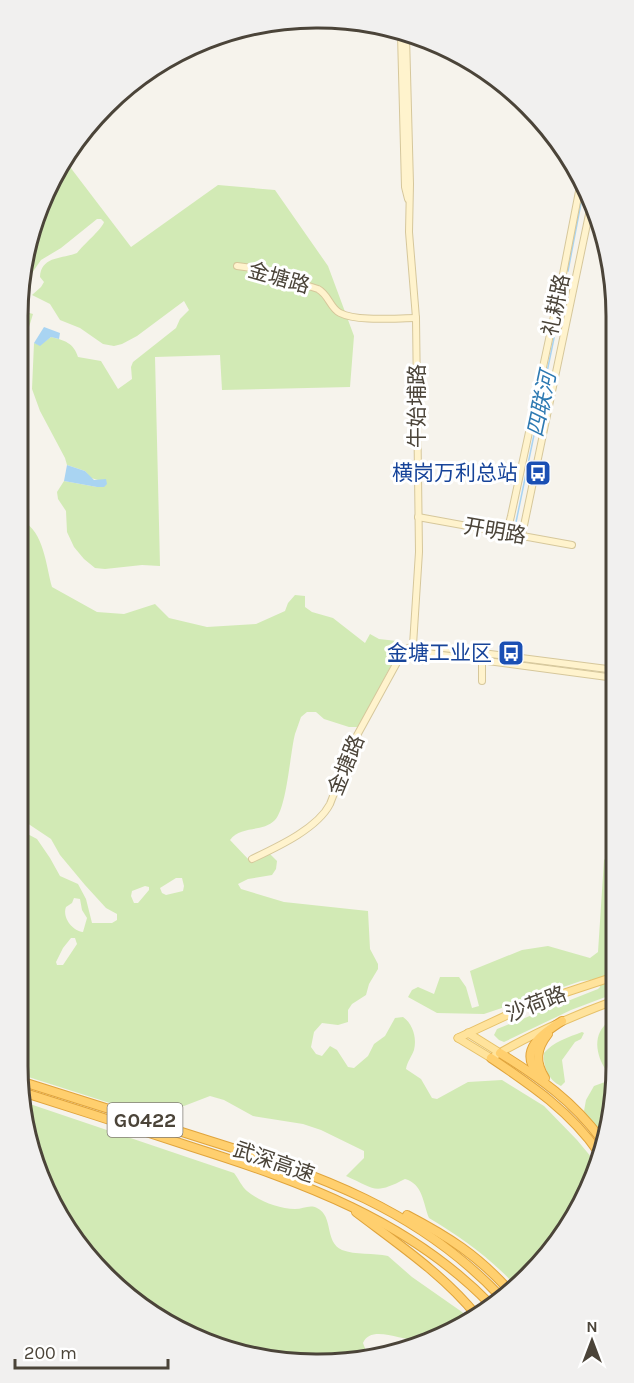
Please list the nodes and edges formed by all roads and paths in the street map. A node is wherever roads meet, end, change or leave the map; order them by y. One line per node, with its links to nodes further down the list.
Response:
1 (401, 41): 4 (street, 牛始埔路)
2 (406, 43): 4 (street, 牛始埔路)
3 (578, 194): 9 (street, 礼耕路)
4 (409, 202): 7 (street, 牛始埔路)
5 (588, 219): 10 (street)
6 (237, 266): 7 (street, 金塘路)
7 (416, 318): 8 (street, 牛始埔路)
8 (418, 517): 9 (street, 开明路); 12 (street, 牛始埔路)
9 (501, 531): 10 (street, 开明路)
10 (522, 535): 11 (street, 开明路)
11 (572, 545)
12 (414, 645): 13 (street); 17 (street, 金塘路)
13 (482, 656): 14 (street); 15 (street); 16 (street)
14 (606, 669)
15 (606, 677)
16 (482, 681)
17 (252, 859)
18 (606, 979): 21 (main road, 沙荷路)
19 (606, 1004): 20 (main road, 沙荷路)
20 (562, 1021): 22 (main road, 沙荷路); 25 (highway)
21 (468, 1033): 22 (main road); 23 (main road, 沙荷路)
22 (500, 1053): 23 (main road, 沙荷路); 25 (highway)
23 (491, 1058): 28 (highway)
24 (29, 1084): 29 (highway, 武深高速 / G0422)
25 (550, 1085): 27 (highway)
26 (30, 1095): 30 (highway, 武深高速 / G0422)
27 (597, 1135)
28 (594, 1147)
29 (359, 1195): 31 (highway); 32 (highway, 武深高速 / G0422)
30 (338, 1199): 33 (highway, 武深高速 / G0422); 34 (highway)
31 (504, 1285)
32 (496, 1292)
33 (486, 1300)
34 (472, 1309)

